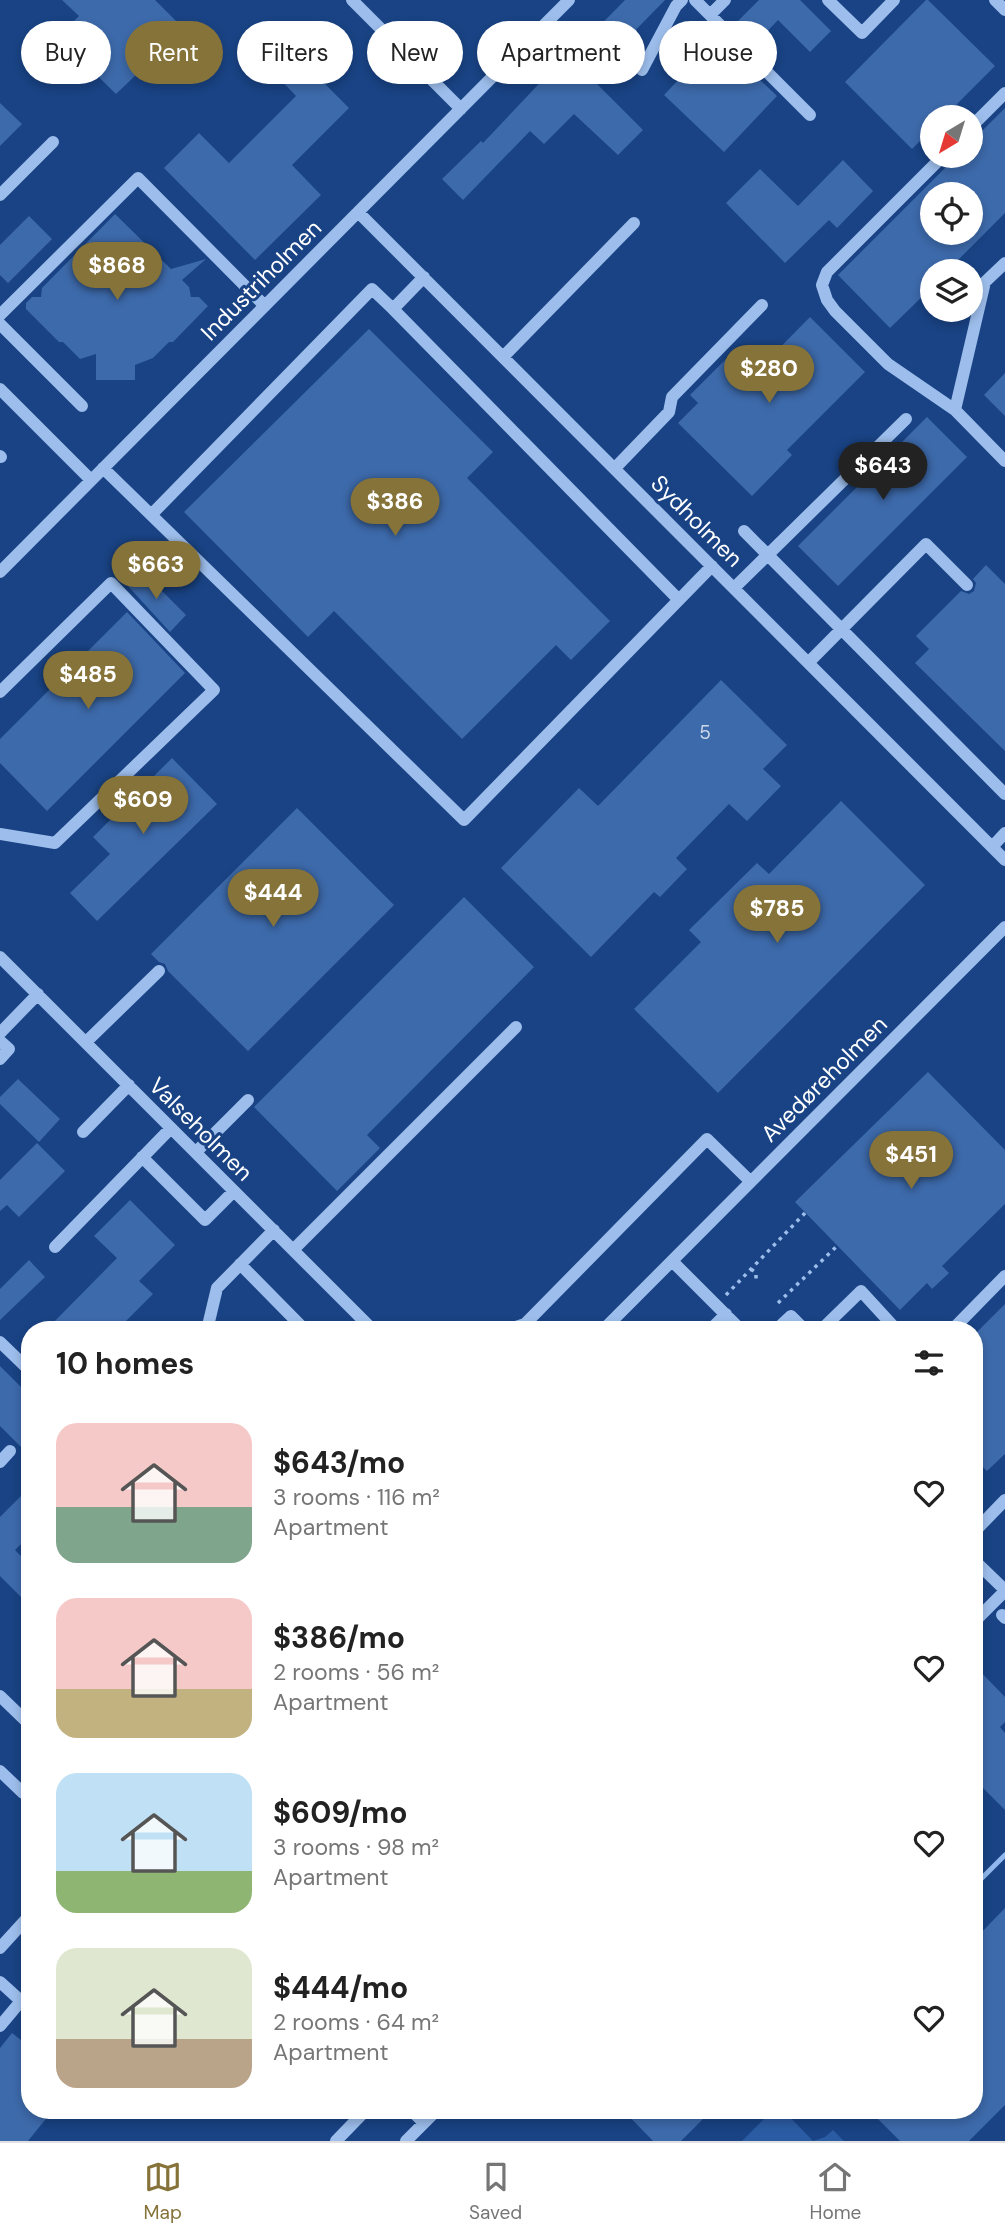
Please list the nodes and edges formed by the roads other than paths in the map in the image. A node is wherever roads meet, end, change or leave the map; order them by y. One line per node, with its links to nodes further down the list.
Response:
1 (569, 0): 13 (street, Industriholmen)
2 (682, 0): 11 (street)
3 (695, 0): 10 (street)
4 (725, 0): 10 (street)
5 (828, 0): 6 (street)
6 (894, 0)
7 (995, 0): 9 (street)
8 (359, 2): 13 (street)
9 (1005, 10)
10 (710, 15): 15 (street)
11 (645, 64)
12 (1005, 93): 14 (street)
13 (461, 109): 19 (street, Industriholmen)
14 (984, 114)
15 (810, 115)
16 (53, 142): 18 (street)
17 (931, 168): 31 (street)
18 (0, 195)
19 (358, 212): 22 (street, Sydholmen); 24 (street, Industriholmen)
20 (634, 223): 28 (street)
21 (1005, 263): 31 (street)
22 (424, 277): 25 (street); 28 (street, Sydholmen)
23 (762, 305): 35 (street)
24 (265, 306): 26 (street); 34 (street, Industriholmen)
25 (393, 309): 37 (street); 44 (street)
26 (0, 315)
27 (0, 324): 30 (street)
28 (503, 357): 35 (street, Sydholmen)
29 (0, 389): 36 (street)
30 (82, 406)
31 (955, 410): 33 (street)
32 (906, 419): 39 (street)
33 (1005, 461)
34 (103, 468): 36 (street, Industriholmen); 37 (street)
35 (615, 468): 40 (street, Sydholmen)
36 (91, 480): 41 (street, Industriholmen)
37 (151, 515): 44 (street)
38 (744, 531): 39 (street)
39 (768, 556): 43 (street); 45 (street)
40 (712, 566): 43 (street, Sydholmen); 44 (street)
41 (0, 572)
42 (967, 585): 45 (street)
43 (734, 589): 46 (street, Sydholmen)
44 (679, 600)
45 (842, 630): 46 (street); 48 (street)
46 (809, 662): 51 (street, Sydholmen)
47 (0, 692): 50 (street)
48 (1005, 794)
49 (1005, 833): 51 (street)
50 (0, 834)
51 (992, 847): 52 (street, Sydholmen)
52 (1005, 860)
53 (1005, 927): 68 (street, Avedøreholmen)
54 (0, 957): 56 (street, Valseholmen)
55 (159, 971): 60 (street)
56 (38, 995): 58 (street); 60 (street, Valseholmen)
57 (516, 1027): 72 (street)
58 (0, 1033)
59 (0, 1041): 61 (street)
60 (86, 1042): 62 (street, Valseholmen)
61 (0, 1059)
62 (129, 1086): 64 (street, Valseholmen); 65 (street)
63 (248, 1100): 66 (street)
64 (171, 1128): 66 (street, Valseholmen); 67 (street)
65 (83, 1132)
66 (196, 1153): 69 (street, Valseholmen)
67 (142, 1157): 69 (street); 71 (street)
68 (750, 1181): 73 (street, Avedøreholmen); 80 (street)
69 (234, 1191): 70 (street, Valseholmen)
70 (274, 1230): 72 (street, Valseholmen); 74 (street)
71 (55, 1247)
72 (293, 1250): 79 (street, Valseholmen)
73 (672, 1261): 76 (street); 81 (street, Avedøreholmen)
74 (240, 1264): 77 (street); 78 (street)
75 (1005, 1276): 86 (street)
76 (721, 1310): 82 (street); 83 (street)
77 (209, 1321)
78 (296, 1321)
79 (364, 1321)
80 (528, 1321)
81 (612, 1321)
82 (715, 1321)
83 (732, 1321)
84 (830, 1321): 85 (street)
85 (889, 1321)
86 (962, 1321)
87 (0, 1342): 88 (street)
88 (21, 1362)
89 (10, 1451): 90 (street)
90 (0, 1462)
91 (1005, 1500): 92 (street)
92 (983, 1523)
93 (983, 1568): 94 (street)
94 (1005, 1590): 95 (street)
95 (983, 1613)
96 (0, 1696): 97 (street)
97 (21, 1716)
98 (0, 1771): 99 (street)
99 (21, 1791)
100 (21, 1925): 101 (street)
101 (0, 1948)
102 (0, 1982): 103 (street)
103 (0, 2026)
104 (357, 2119): 108 (street)
105 (420, 2119): 107 (street)
106 (428, 2119): 107 (street)
107 (424, 2123): 109 (street)
108 (335, 2141)
109 (406, 2141)

